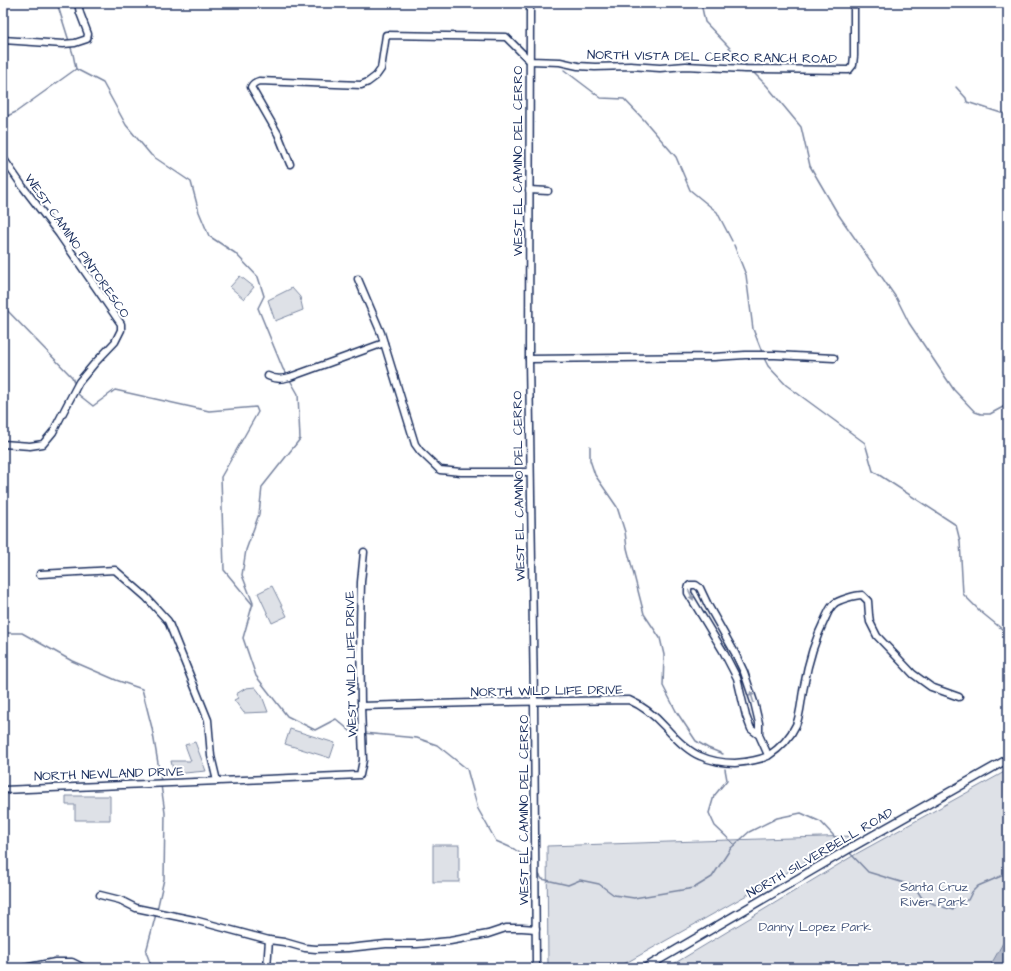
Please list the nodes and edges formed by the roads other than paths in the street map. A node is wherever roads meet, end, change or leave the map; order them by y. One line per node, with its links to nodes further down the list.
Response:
1 (78, 3): 4 (street)
2 (530, 3): 5 (street, WEST EL CAMINO DEL CERRO)
3 (856, 3): 5 (street, NORTH VISTA DEL CERRO RANCH ROAD)
4 (3, 40)
5 (530, 61): 7 (street); 8 (street, WEST EL CAMINO DEL CERRO)
6 (3, 158): 15 (street, WEST CAMINO PINTORESCO)
7 (290, 164)
8 (529, 190): 9 (street, WEST EL CAMINO DEL CERRO); 13 (street, WEST EL CAMINO DEL CERRO)
9 (548, 191)
10 (358, 279): 11 (street)
11 (384, 344): 14 (street); 16 (street)
12 (834, 358): 13 (street)
13 (528, 359): 16 (street, WEST EL CAMINO DEL CERRO)
14 (268, 376)
15 (3, 444)
16 (530, 472): 22 (street, WEST EL CAMINO DEL CERRO)
17 (364, 552): 23 (street, WEST WILD LIFE DRIVE)
18 (40, 574): 28 (street)
19 (872, 594): 20 (street)
20 (866, 598): 21 (street); 25 (street, NORTH WILD LIFE DRIVE)
21 (959, 697)
22 (534, 701): 23 (street, NORTH WILD LIFE DRIVE); 25 (street, NORTH WILD LIFE DRIVE); 31 (street, WEST EL CAMINO DEL CERRO)
23 (361, 706): 27 (street, WEST WILD LIFE DRIVE)
24 (758, 735): 24 (street, one-way to 24); 25 (street)
25 (768, 756)
26 (1008, 759): 37 (main road, NORTH SILVERBELL ROAD)
27 (360, 775): 28 (street, NORTH NEWLAND DRIVE)
28 (217, 781): 29 (street, NORTH NEWLAND DRIVE)
29 (3, 790)
30 (100, 895): 32 (street)
31 (536, 929): 32 (street); 36 (street, WEST EL CAMINO DEL CERRO)
32 (269, 940): 35 (street)
33 (24, 968): 34 (street)
34 (84, 968)
35 (267, 968)
36 (536, 968)
37 (645, 968)

